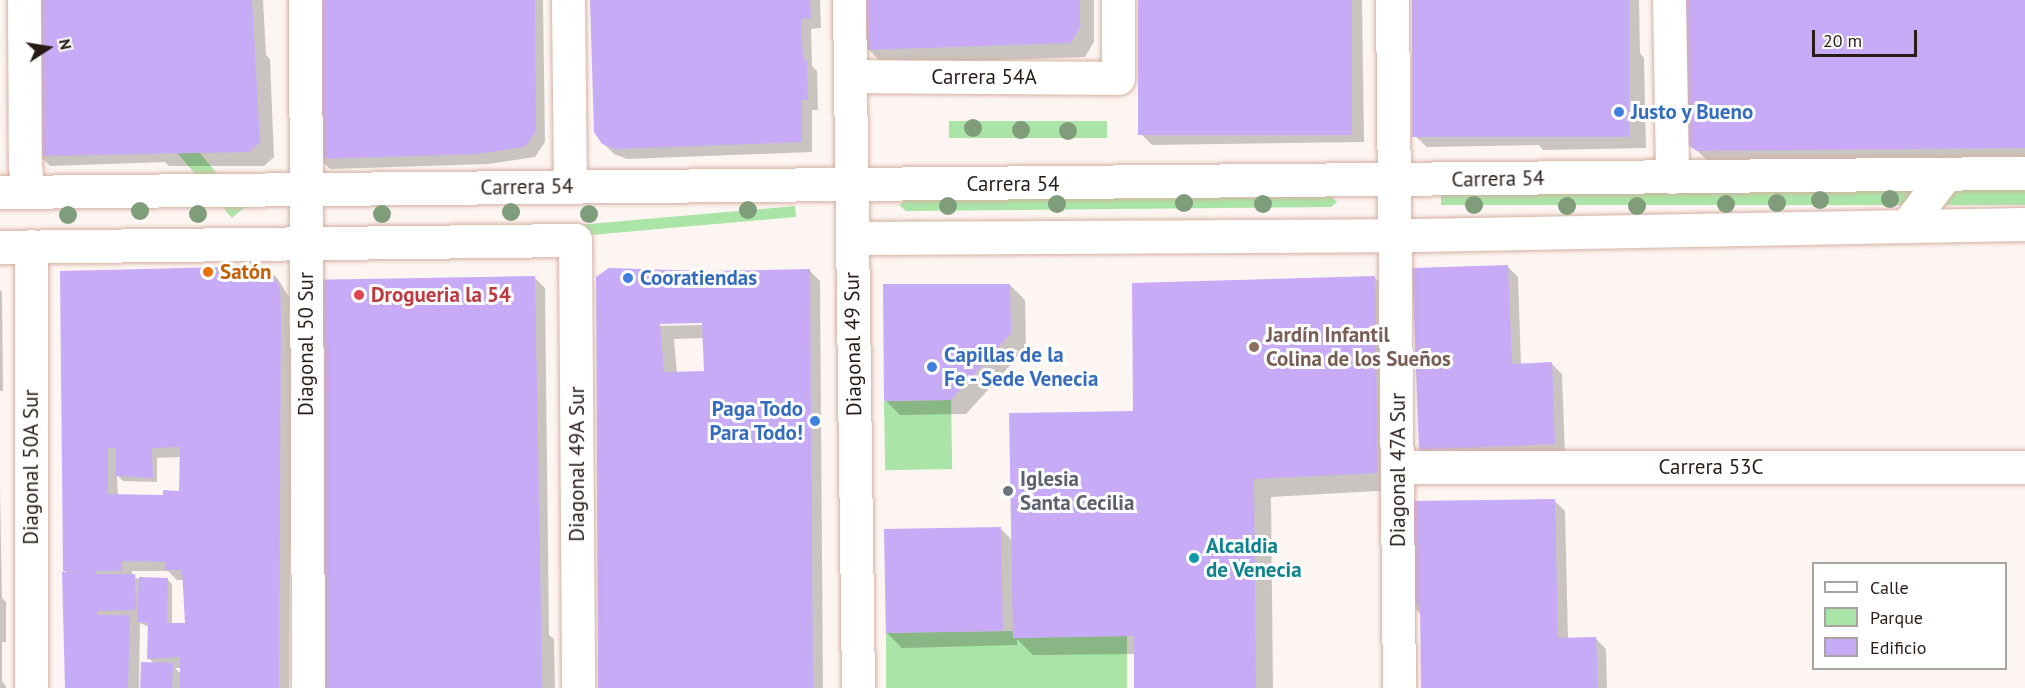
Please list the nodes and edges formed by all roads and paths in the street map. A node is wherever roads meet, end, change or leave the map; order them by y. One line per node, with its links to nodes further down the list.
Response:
1 (24, 0): 16 (street)
2 (305, 0): 15 (street, Diagonal 50 Sur)
3 (568, 0): 14 (street)
4 (849, 0): 8 (street, Diagonal 49 Sur)
5 (1118, 0): 8 (street, Carrera 54A)
6 (1392, 0): 12 (street, Diagonal 47A Sur)
7 (1669, 0): 11 (street)
8 (850, 76): 13 (street, Diagonal 49 Sur)
9 (2025, 173): 10 (street, Carrera 54)
10 (1946, 174): 11 (street, Carrera 54); 18 (street)
11 (1672, 177): 12 (street, Carrera 54)
12 (1395, 181): 13 (street, Carrera 54); 19 (street, Diagonal 47A Sur)
13 (851, 184): 14 (street, Carrera 54); 20 (street, Diagonal 49 Sur)
14 (570, 186): 15 (street, Carrera 54)
15 (305, 189): 16 (street, Carrera 54); 21 (street, Diagonal 50 Sur)
16 (14, 192)
17 (2025, 224): 18 (street)
18 (1906, 226): 19 (street)
19 (1396, 235): 20 (street); 23 (street, Diagonal 47A Sur)
20 (852, 238): 28 (street, Diagonal 49 Sur)
21 (305, 243): 22 (street); 26 (street, Diagonal 50 Sur); 27 (street, Diagonal 49A Sur)
22 (15, 247): 25 (street, Diagonal 50A Sur)
23 (1398, 467): 24 (street, Carrera 53C); 29 (street, Diagonal 47A Sur)
24 (2025, 467)
25 (31, 688)
26 (308, 688)
27 (578, 688)
28 (858, 688)
29 (1399, 688)

